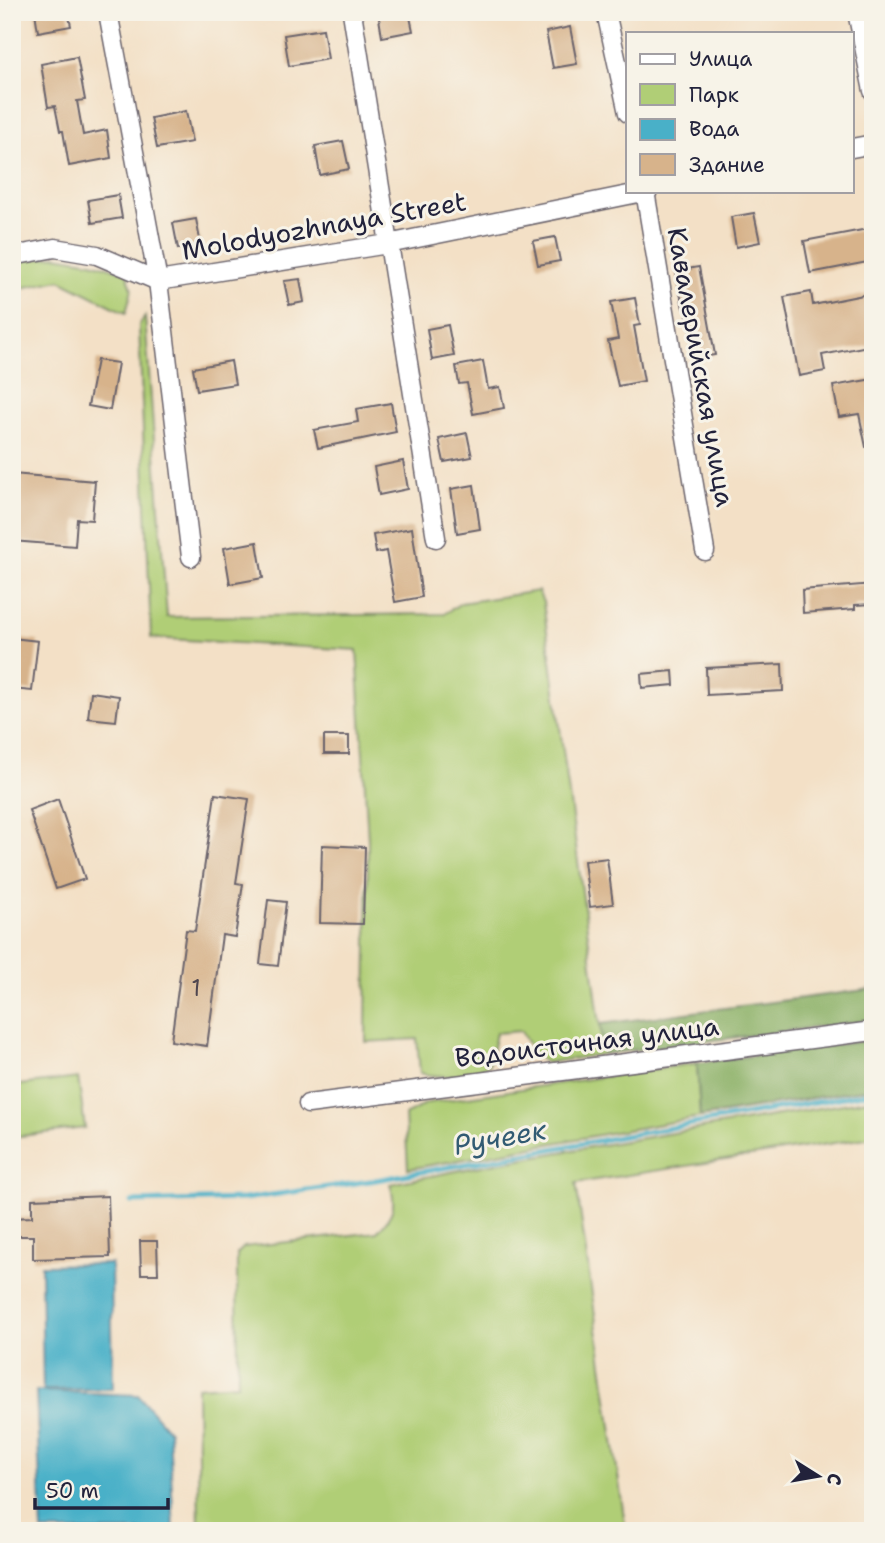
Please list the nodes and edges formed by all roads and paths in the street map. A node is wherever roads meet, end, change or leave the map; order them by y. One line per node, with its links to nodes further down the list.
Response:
1 (108, 12): 13 (street)
2 (352, 12): 11 (street)
3 (606, 12): 6 (street)
4 (857, 12): 5 (street)
5 (873, 90)
6 (626, 104)
7 (873, 144): 8 (street)
8 (854, 148)
9 (641, 192): 11 (street, Molodyozhnaya Street)
10 (646, 192): 15 (street, Кавалерийская улица)
11 (388, 244): 13 (street, Molodyozhnaya Street); 14 (street)
12 (12, 256): 13 (street, Molodyozhnaya Street)
13 (158, 281): 16 (street)
14 (436, 538)
15 (705, 551)
16 (191, 557)
17 (873, 1031): 18 (street, Водоисточная улица)
18 (308, 1104)

